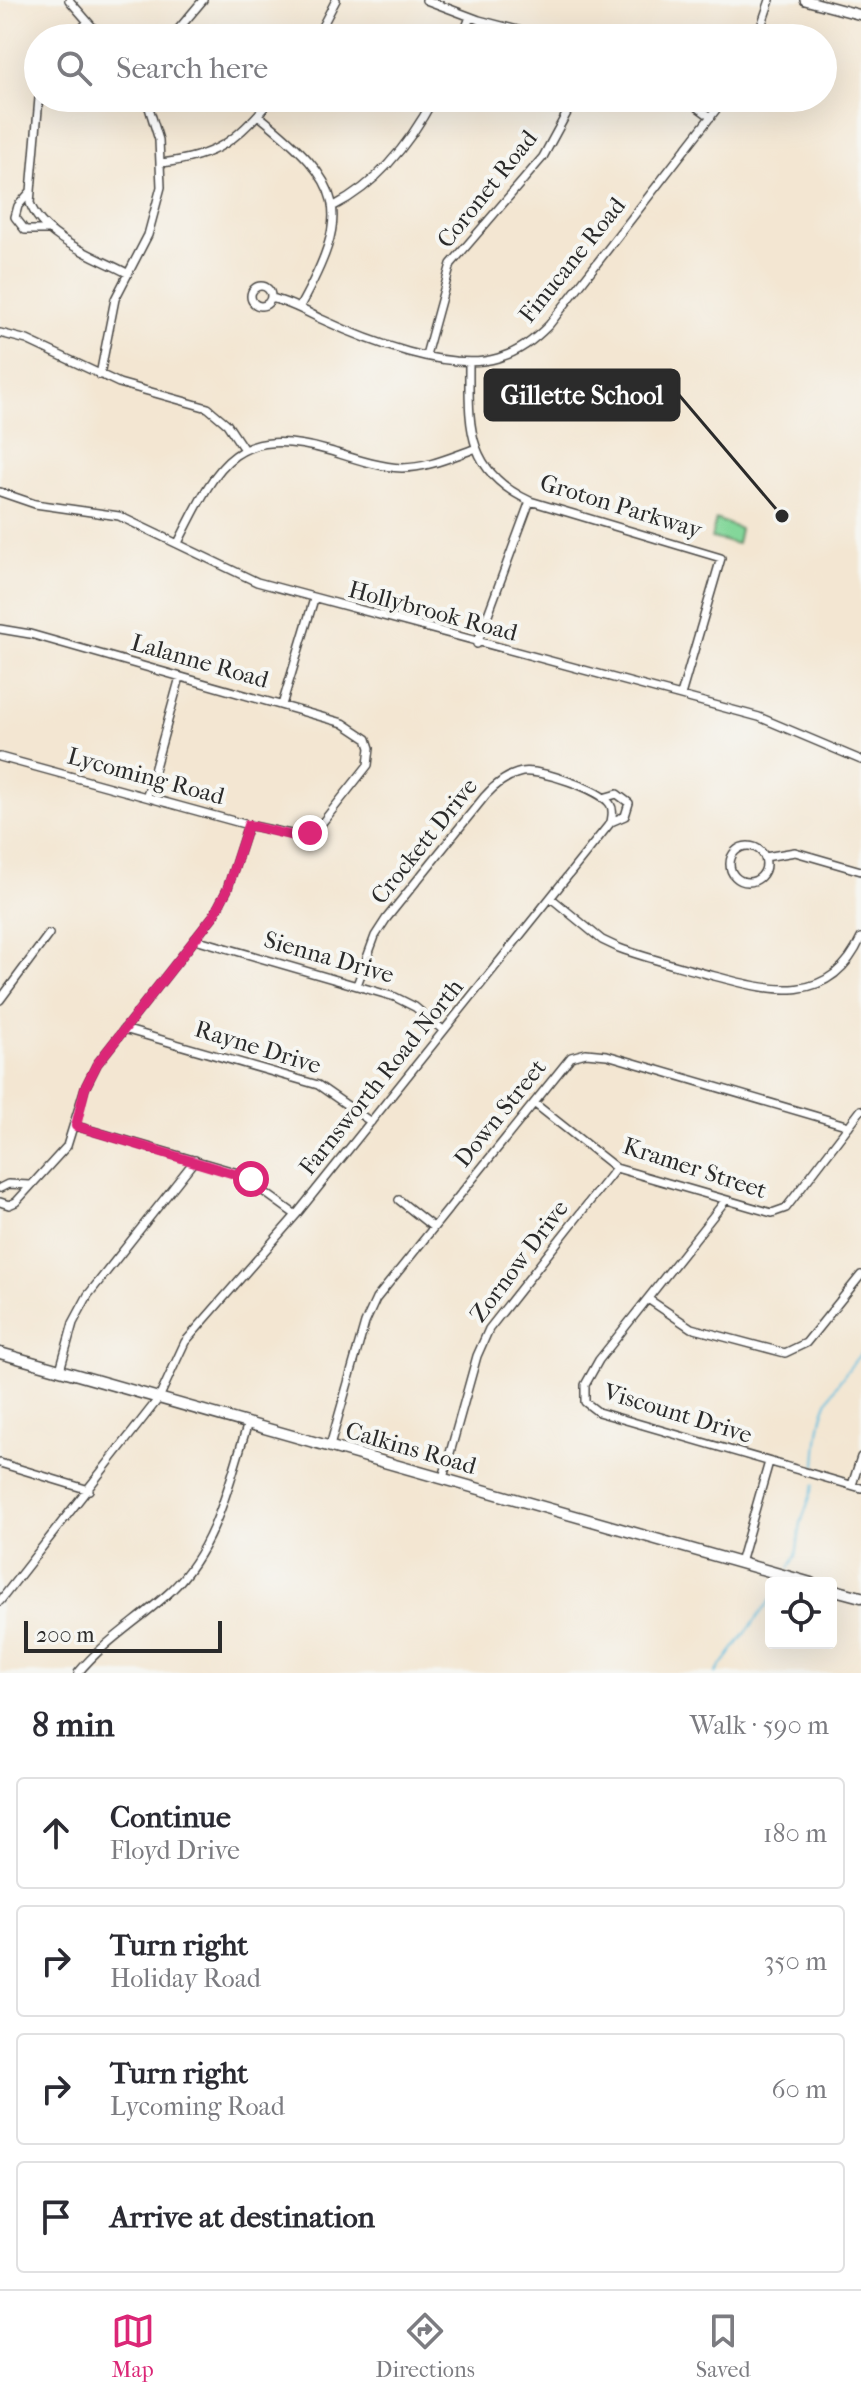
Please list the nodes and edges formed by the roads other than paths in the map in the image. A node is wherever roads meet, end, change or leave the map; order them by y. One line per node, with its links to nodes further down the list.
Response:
1 (69, 0): 9 (street)
2 (203, 0): 10 (street)
3 (336, 0): 11 (street)
4 (426, 0): 8 (street)
5 (770, 0): 14 (street)
6 (805, 0): 7 (street)
7 (861, 15)
8 (470, 17): 12 (street); 13 (street)
9 (88, 22)
10 (183, 24)
11 (323, 24)
12 (467, 24)
13 (496, 24)
14 (762, 24)
15 (38, 112): 25 (street)
16 (151, 112): 24 (street)
17 (260, 112): 22 (street)
18 (425, 112): 26 (street)
19 (567, 112): 32 (street, Coronet Road)
20 (704, 112): 23 (street)
21 (715, 112): 23 (street, Finucane Road)
22 (258, 115): 24 (street); 26 (street)
23 (711, 117): 33 (street, Finucane Road)
24 (161, 163): 28 (street)
25 (31, 191): 27 (street); 27 (street)
26 (334, 206): 30 (street)
27 (50, 230): 28 (street)
28 (127, 273): 34 (street)
29 (271, 298): 30 (street, Finucane Road)
30 (299, 308): 32 (street, Finucane Road)
31 (0, 333): 34 (street)
32 (426, 355): 33 (street, Finucane Road)
33 (469, 363): 36 (street)
34 (100, 375): 35 (street)
35 (243, 448): 36 (street); 39 (street)
36 (474, 449): 38 (street, Groton Parkway)
37 (0, 492): 39 (street, Hollybrook Road)
38 (530, 501): 42 (street); 44 (street, Groton Parkway)
39 (178, 543): 40 (street, Hollybrook Road)
40 (314, 599): 42 (street, Hollybrook Road); 45 (street, Lalanne Road)
41 (0, 629): 43 (street, Lalanne Road)
42 (477, 644): 44 (street, Hollybrook Road)
43 (180, 677): 45 (street, Lalanne Road); 48 (street)
44 (681, 695): 47 (street, Hollybrook Road)
45 (282, 705): 51 (street, Lycoming Road)
46 (0, 757): 48 (street, Lycoming Road)
47 (861, 760)
48 (147, 796): 51 (street, Lycoming Road)
49 (603, 798): 50 (street); 50 (street, Crockett Drive); 58 (street, Crockett Drive)
50 (611, 822): 54 (street, Farnsworth Road North)
51 (248, 825): 57 (street)
52 (765, 857): 52 (street); 53 (street)
53 (861, 871)
54 (551, 898): 56 (street); 61 (street, Farnsworth Road North)
55 (49, 934): 59 (street)
56 (861, 938)
57 (195, 939): 58 (street, Sienna Drive); 60 (street)
58 (357, 985): 61 (street, Sienna Drive)
59 (0, 1000)
60 (124, 1029): 64 (street, Rayne Drive); 65 (street)
61 (443, 1030): 64 (street, Farnsworth Road North)
62 (534, 1103): 66 (street, Down Street); 68 (street, Kramer Street); 75 (street, Down Street)
63 (861, 1110): 66 (street, Kramer Street)
64 (371, 1122): 74 (street, Farnsworth Road North)
65 (76, 1126): 67 (street); 69 (street)
66 (849, 1126): 72 (street, Kramer Street)
67 (195, 1160): 74 (street); 79 (street)
68 (616, 1168): 72 (street, Kramer Street); 86 (street, Zornow Drive)
69 (30, 1185): 70 (street); 73 (street)
70 (0, 1188)
71 (399, 1200): 75 (street)
72 (725, 1201): 77 (street, Viscount Drive)
73 (0, 1202)
74 (296, 1215): 80 (street, Farnsworth Road North)
75 (433, 1227): 82 (street, Down Street)
76 (861, 1275): 77 (street)
77 (648, 1299): 84 (street, Viscount Drive)
78 (0, 1353): 79 (main road, Calkins Road)
79 (60, 1370): 80 (main road, Calkins Road)
80 (159, 1398): 81 (main road, Calkins Road); 88 (street, Farnsworth Road North)
81 (248, 1423): 82 (main road, Calkins Road); 94 (street)
82 (330, 1446): 86 (main road, Calkins Road)
83 (861, 1457): 87 (street)
84 (769, 1462): 87 (street, Viscount Drive); 89 (street)
85 (0, 1463): 88 (street)
86 (443, 1478): 89 (main road, Calkins Road)
87 (857, 1486)
88 (89, 1490): 93 (street, Farnsworth Road North)
89 (740, 1563): 90 (main road, Calkins Road)
90 (790, 1577)
91 (837, 1591): 92 (main road)
92 (861, 1597)
93 (0, 1601)
94 (78, 1673)

